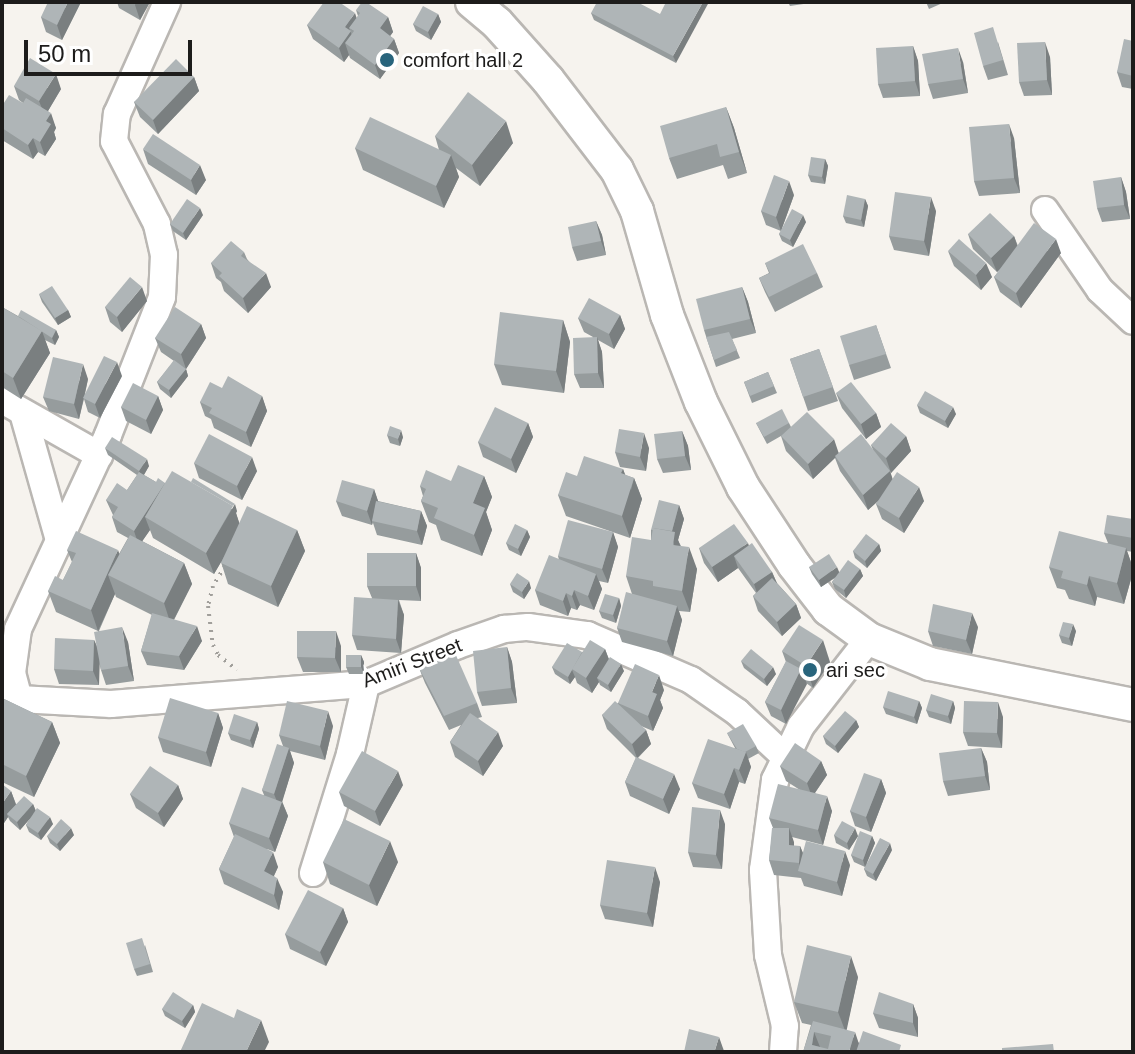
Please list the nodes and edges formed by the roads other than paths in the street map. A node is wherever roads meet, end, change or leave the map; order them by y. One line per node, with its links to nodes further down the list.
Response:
1 (167, 2): 6 (street)
2 (472, 2): 8 (street)
3 (1045, 210): 4 (street)
4 (1133, 321)
5 (12, 406): 6 (street); 7 (street)
6 (99, 455): 7 (street)
7 (59, 540): 10 (street)
8 (869, 639): 11 (street); 12 (street)
9 (366, 684): 10 (street, Amiri Street); 12 (street, Amiri Street); 13 (street)
10 (11, 702)
11 (1133, 705)
12 (784, 756): 14 (street)
13 (313, 873)
14 (783, 1052)

